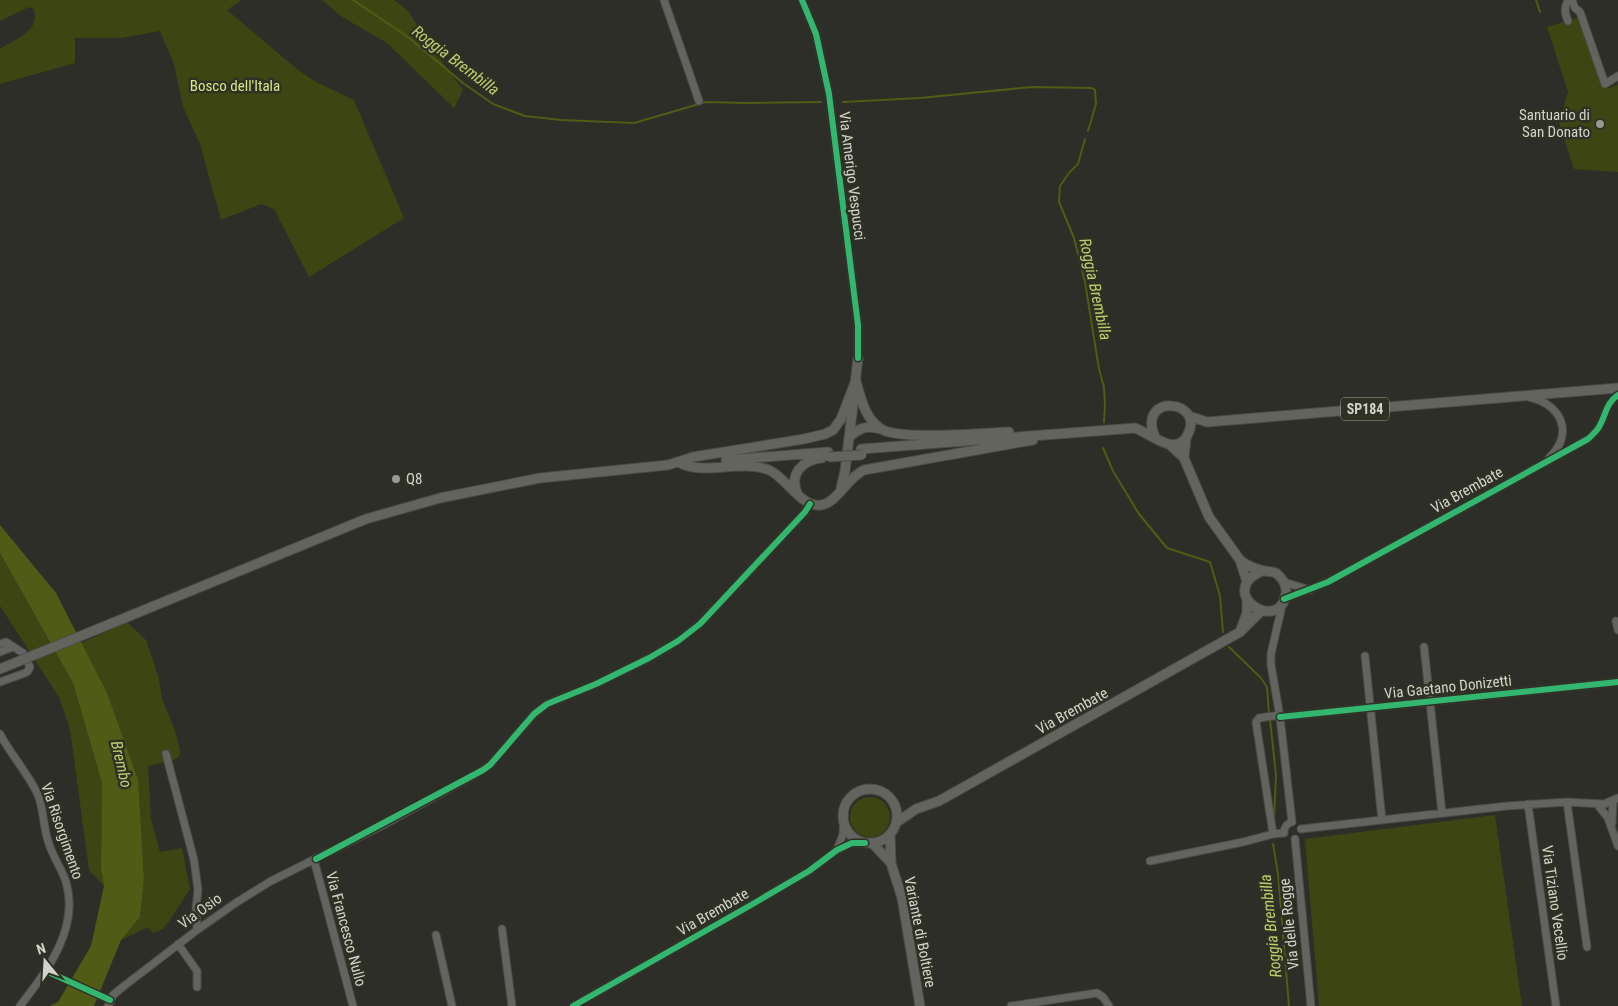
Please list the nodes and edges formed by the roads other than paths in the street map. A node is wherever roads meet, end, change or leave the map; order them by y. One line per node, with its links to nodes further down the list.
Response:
1 (664, 0): 6 (street)
2 (802, 0): 7 (street, Via Amerigo Vespucci)
3 (1570, 0): 4 (street); 5 (street)
4 (1568, 21)
5 (1618, 76)
6 (699, 101)
7 (858, 358): 8 (main road)
8 (856, 380): 16 (main road); 18 (main road); 26 (main road)
9 (1618, 388): 11 (main road, SP184)
10 (1618, 395): 24 (street, Via Brembate)
11 (1523, 396): 14 (main road, SP184); 24 (street, Via Brembate)
12 (1152, 416): 13 (main road, SP184); 15 (main road, SP184); 19 (main road)
13 (1189, 416): 14 (main road, SP184); 20 (main road)
14 (1207, 422): 20 (main road, SP184)
15 (1134, 428): 17 (main road, SP184); 19 (main road, SP184)
16 (882, 430): 17 (main road); 18 (main road)
17 (1062, 434): 22 (main road, SP184); 27 (main road)
18 (849, 437): 27 (main road)
19 (1155, 437): 21 (main road, SP184)
20 (1187, 437): 21 (main road, SP184); 23 (main road)
21 (1170, 445): 23 (main road)
22 (828, 455): 25 (main road, SP184); 28 (main road)
23 (1184, 458): 30 (main road)
24 (1545, 462): 34 (street, Via Brembate)
25 (682, 464): 26 (main road, SP184); 28 (main road)
26 (668, 465): 45 (main road, SP184, bridge)
27 (839, 493): 29 (main road)
28 (798, 495): 29 (main road)
29 (810, 504): 73 (street, Via Osio)
30 (1240, 560): 31 (main road); 32 (main road)
31 (1262, 571): 32 (main road); 33 (main road)
32 (1247, 582): 35 (main road)
33 (1284, 582): 34 (street); 36 (main road)
34 (1311, 590): 36 (street, Via Brembate)
35 (1248, 601): 36 (main road); 39 (main road)
36 (1274, 607): 39 (main road, Via Brembate); 50 (street)
37 (1616, 621): 38 (street)
38 (1618, 630)
39 (1240, 632): 58 (main road, Via Brembate)
40 (0, 644): 41 (street)
41 (13, 647): 43 (street); 46 (street)
42 (1424, 647): 48 (street)
43 (0, 652)
44 (1365, 656): 49 (street)
45 (0, 668)
46 (0, 682)
47 (1618, 682): 48 (street, Via Gaetano Donizetti)
48 (1429, 702): 49 (street, Via Gaetano Donizetti); 59 (street)
49 (1371, 708): 50 (street, Via Gaetano Donizetti); 61 (street)
50 (1278, 716): 63 (street); 68 (street, Via Gaetano Donizetti)
51 (0, 734): 84 (street, Via Risorgimento)
52 (166, 754): 77 (street)
53 (1616, 799): 57 (street); 65 (street)
54 (1567, 802): 56 (street); 57 (street); 80 (street)
55 (894, 803): 58 (main road); 60 (main road); 62 (main road)
56 (1528, 804): 59 (street); 93 (street, Via Tiziano Vecellio)
57 (1597, 804): 65 (street)
58 (916, 809): 62 (main road, Via Brembate)
59 (1442, 813): 61 (street)
60 (844, 814): 70 (main road); 72 (street)
61 (1382, 820): 64 (street)
62 (897, 822): 67 (main road)
63 (1292, 822): 64 (street); 66 (street)
64 (1301, 829): 69 (street)
65 (1612, 829): 71 (street)
66 (1284, 833): 68 (street); 69 (street)
67 (890, 834): 70 (main road); 75 (main road, Variante di Boltiere)
68 (1273, 834): 74 (street)
69 (1295, 839): 92 (street, Via delle Rogge)
70 (868, 843): 72 (street, Via Brembate); 75 (main road, Variante di Boltiere)
71 (1618, 846)
72 (837, 850): 88 (street, Via Brembate)
73 (315, 859): 77 (street, Via Osio); 85 (street, Via Francesco Nullo)
74 (1150, 861)
75 (891, 863): 89 (main road, Variante di Boltiere)
76 (502, 929): 87 (street)
77 (197, 930): 79 (street, Via Osio)
78 (436, 935): 86 (street)
79 (178, 944): 81 (street); 82 (street, Via Osio)
80 (1586, 947)
81 (197, 987)
82 (109, 1003)
83 (1047, 1003): 90 (street); 91 (street)
84 (20, 1006)
85 (353, 1006)
86 (452, 1006)
87 (512, 1006)
88 (573, 1006)
89 (920, 1006)
90 (1011, 1006)
91 (1109, 1006)
92 (1311, 1006)
93 (1556, 1006)

